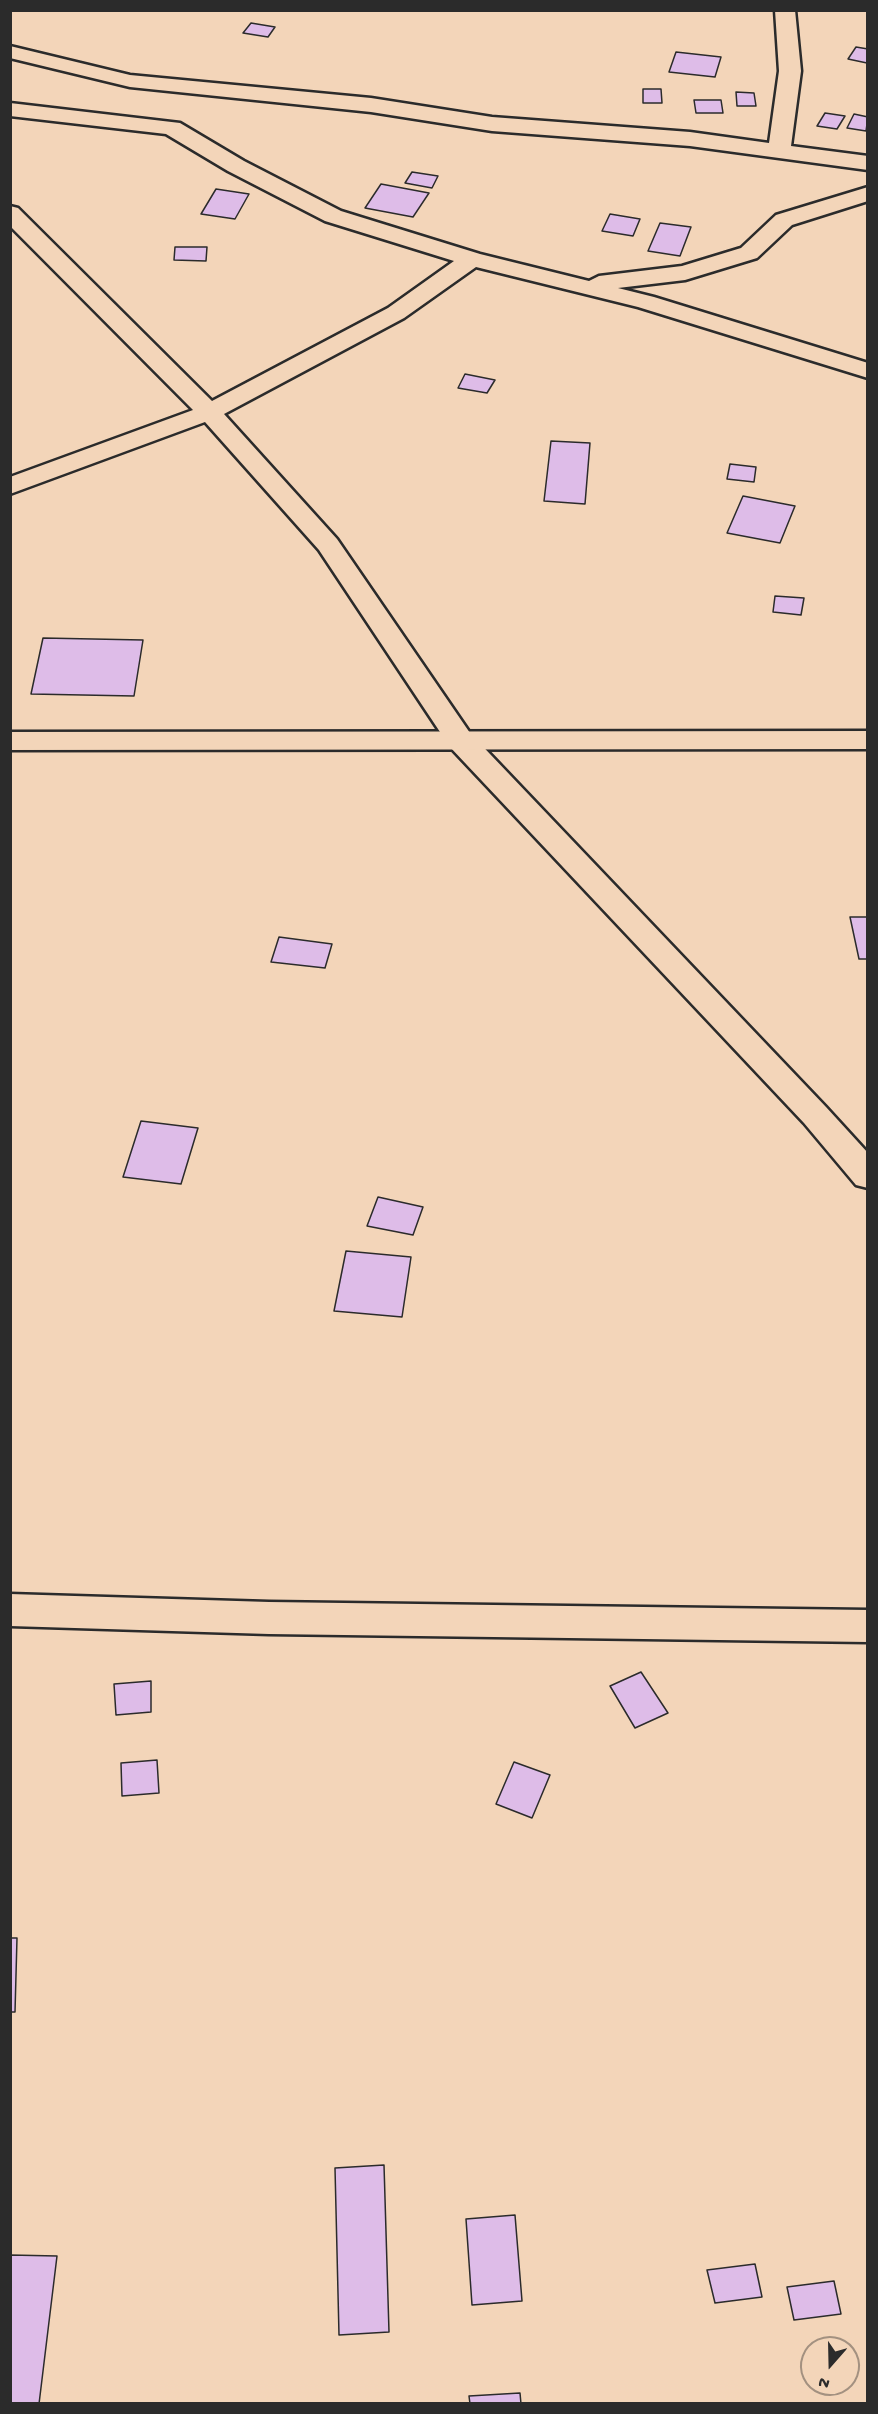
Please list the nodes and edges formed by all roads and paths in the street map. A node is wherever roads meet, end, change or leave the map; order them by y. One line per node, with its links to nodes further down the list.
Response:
1 (785, 10): 4 (street)
2 (10, 52): 4 (street)
3 (10, 109): 8 (street)
4 (779, 151): 5 (street)
5 (867, 163)
6 (867, 194): 9 (street)
7 (10, 213): 11 (street)
8 (472, 259): 9 (street); 11 (street)
9 (580, 286): 10 (street)
10 (867, 371)
11 (209, 412): 12 (street); 13 (street)
12 (10, 486)
13 (460, 740): 14 (street); 15 (street); 16 (street)
14 (867, 740)
15 (10, 741)
16 (867, 1176)
17 (10, 1610): 18 (street)
18 (867, 1626)

